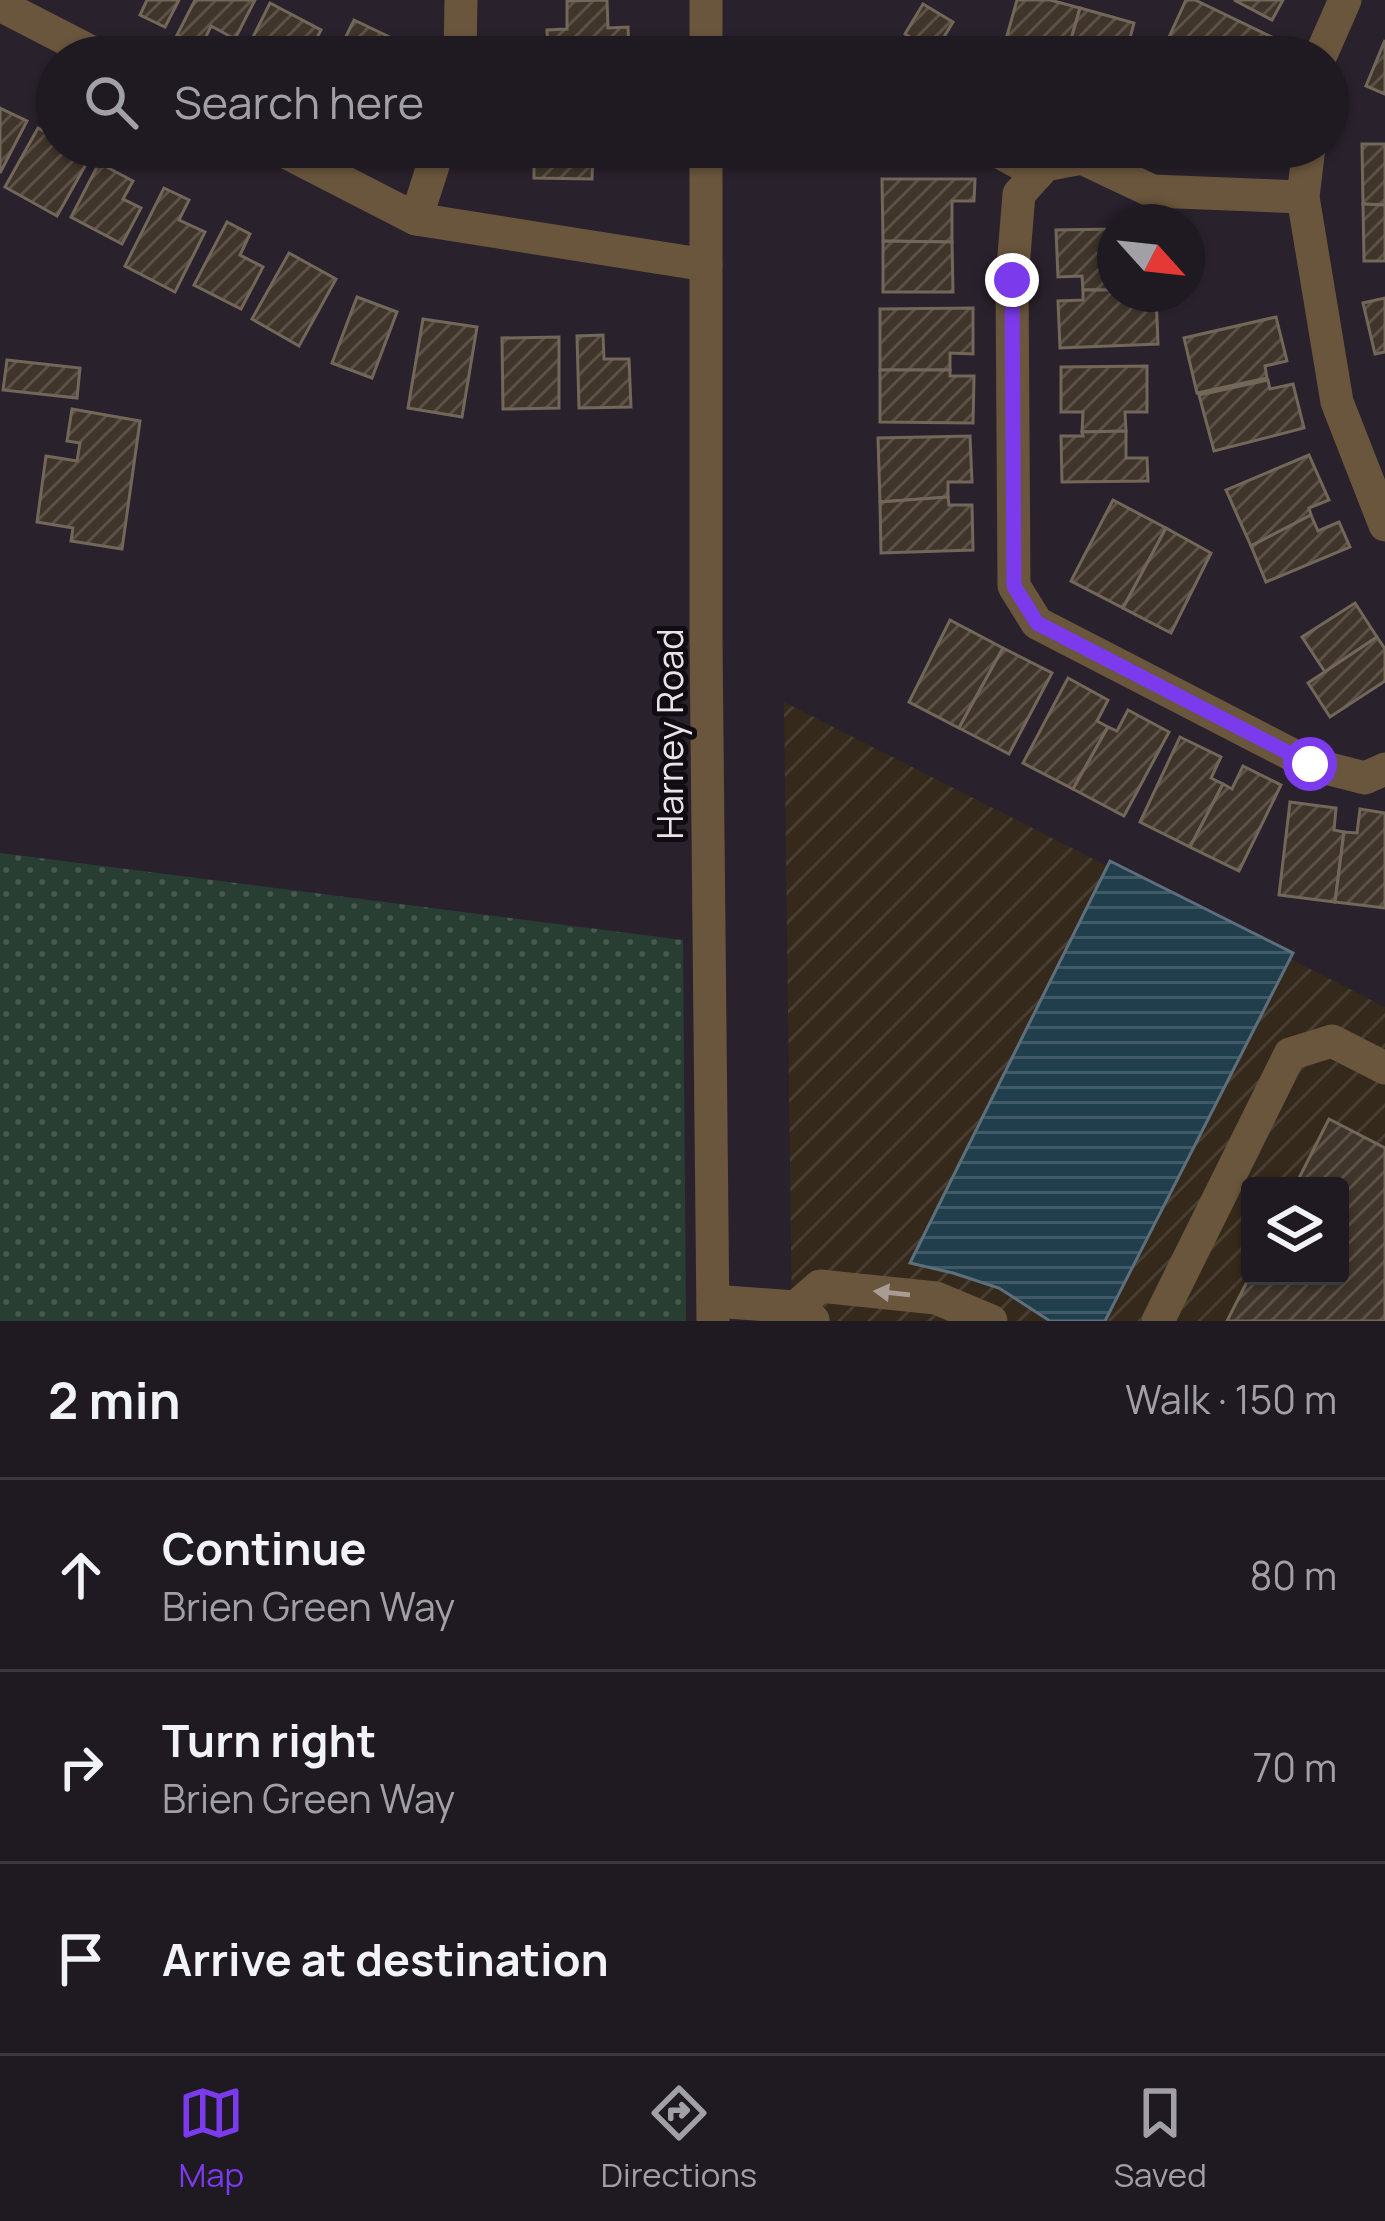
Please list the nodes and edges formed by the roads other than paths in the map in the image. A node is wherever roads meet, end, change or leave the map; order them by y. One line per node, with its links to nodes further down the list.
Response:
1 (461, 0): 6 (street)
2 (706, 0): 7 (street)
3 (1345, 0): 8 (street)
4 (0, 5): 5 (street)
5 (60, 36)
6 (460, 36)
7 (706, 36)
8 (1329, 36)
9 (317, 168): 18 (street)
10 (432, 168): 18 (street)
11 (706, 168): 19 (street, Harney Road)
12 (1029, 168): 16 (street)
13 (1042, 168): 16 (street)
14 (1103, 168): 17 (street)
15 (1306, 168): 17 (street)
16 (1038, 173): 21 (street)
17 (1303, 197): 20 (street)
18 (416, 219): 19 (street)
19 (706, 265): 23 (street, Harney Road)
20 (1385, 525)
21 (1385, 769)
22 (1385, 1068): 26 (street)
23 (713, 1311): 24 (street)
24 (805, 1314): 25 (street, one-way to 24)
25 (991, 1321)
26 (1158, 1321)

